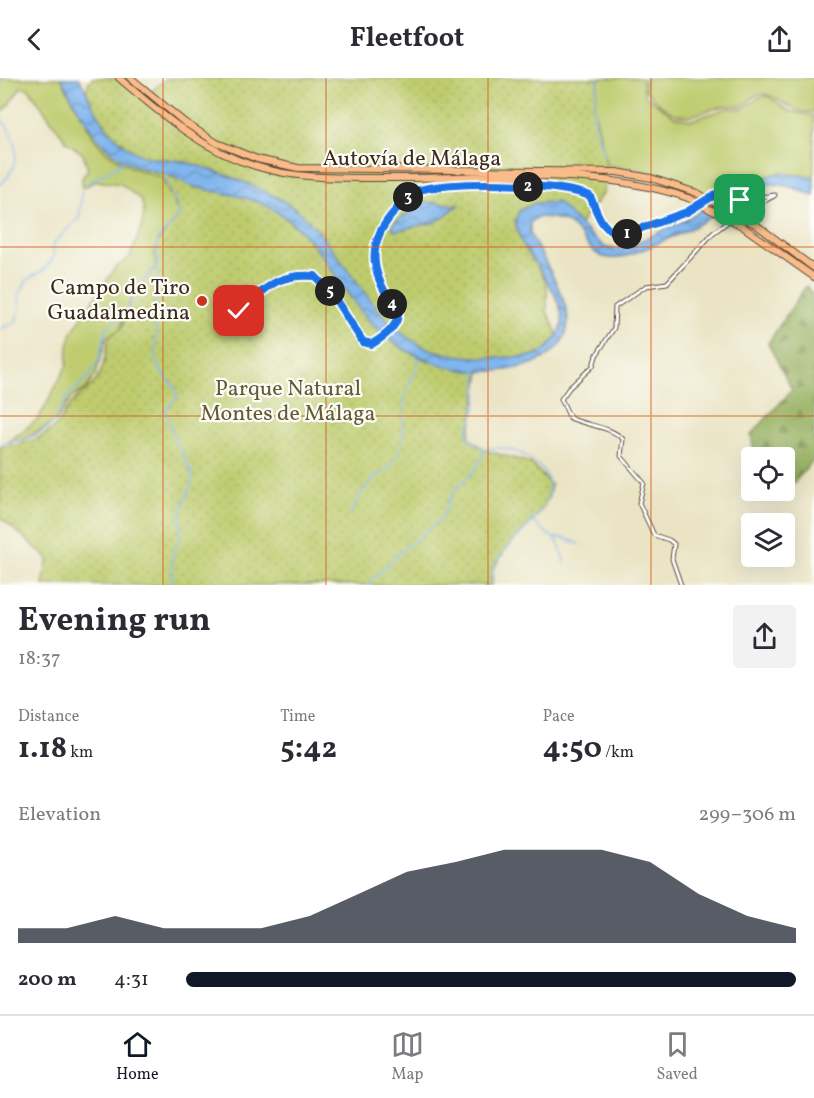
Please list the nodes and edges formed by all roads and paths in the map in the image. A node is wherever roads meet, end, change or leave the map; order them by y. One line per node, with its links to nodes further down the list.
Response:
1 (119, 78): 4 (highway, Autovía de Málaga, bridge)
2 (131, 78): 3 (highway, Autovía de Málaga, bridge)
3 (814, 268)
4 (814, 277)
5 (222, 330): 6 (street)
6 (681, 585)

